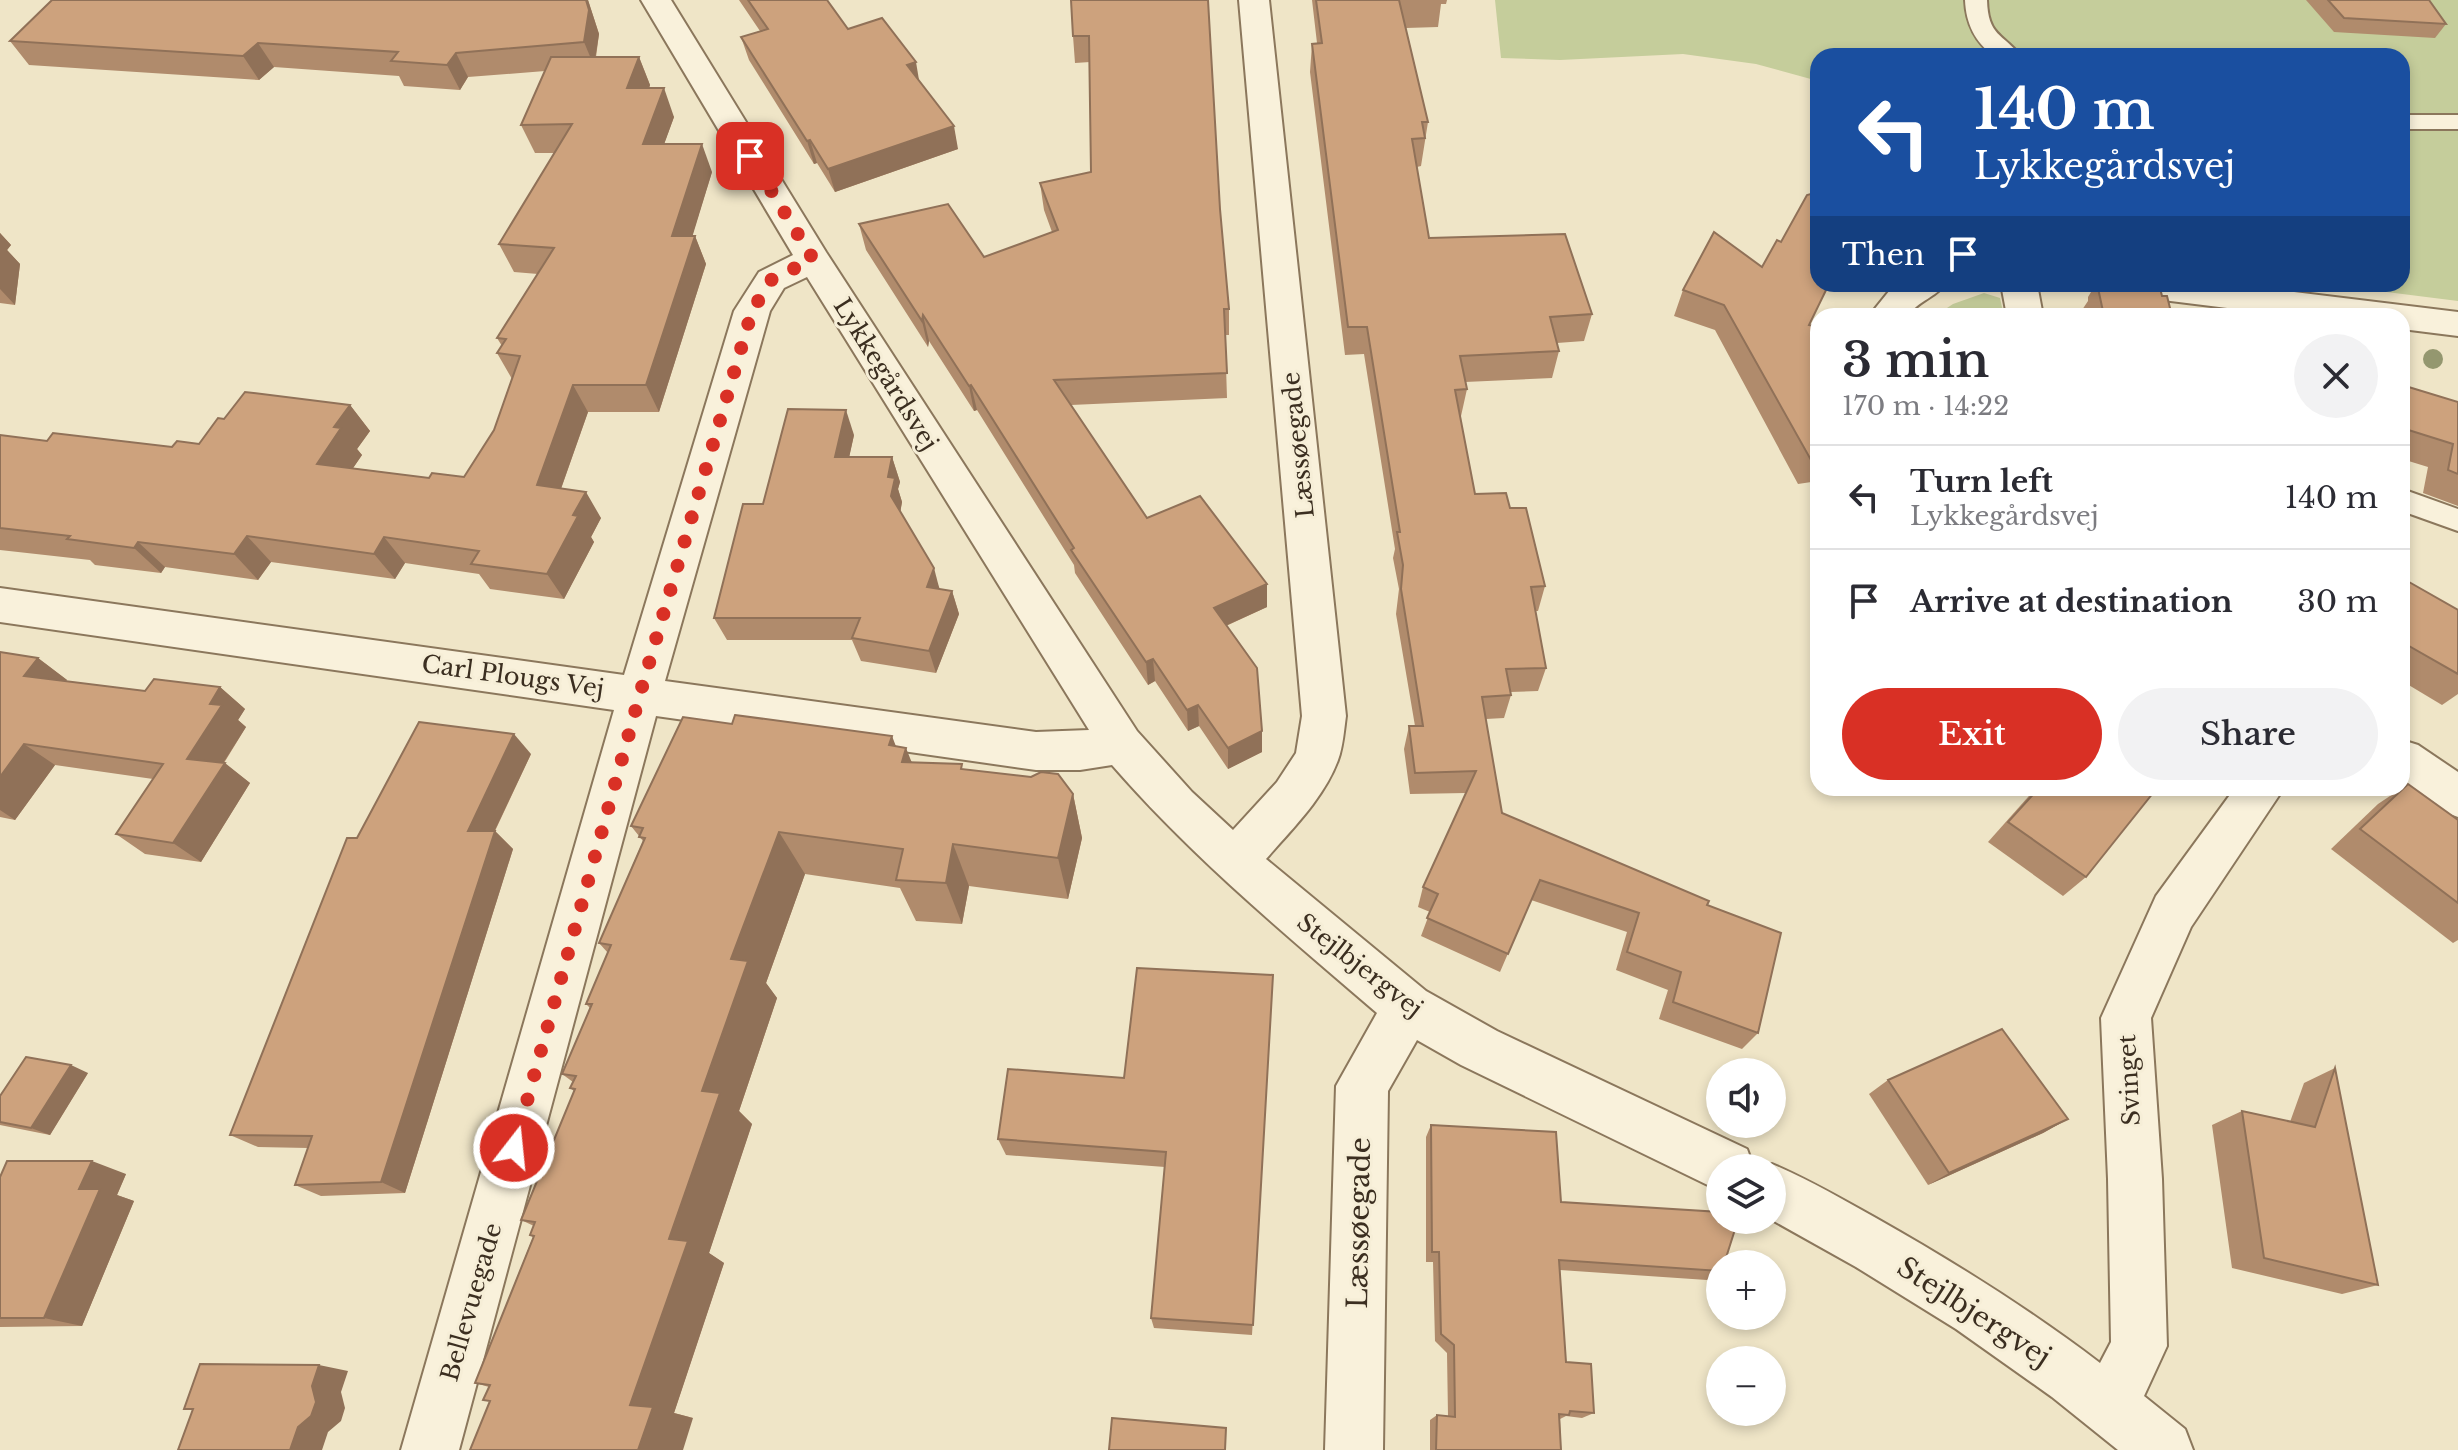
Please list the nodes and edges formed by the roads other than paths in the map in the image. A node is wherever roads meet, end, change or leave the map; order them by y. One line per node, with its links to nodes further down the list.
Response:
1 (656, 0): 7 (street, Lykkegårdsvej)
2 (1254, 0): 22 (street, Læssøegade)
3 (1976, 0): 4 (lane)
4 (1995, 48)
5 (2410, 122): 6 (lane)
6 (2458, 122)
7 (813, 259): 17 (street, Bellevuegade); 18 (street, Lykkegårdsvej)
8 (1908, 292): 10 (street)
9 (2195, 292): 11 (street)
10 (1894, 308)
11 (2325, 308)
12 (2410, 318): 13 (street)
13 (2458, 324)
14 (2410, 503): 15 (lane)
15 (2458, 520)
16 (0, 605): 17 (street, Carl Plougs Vej)
17 (640, 694): 18 (street, Carl Plougs Vej); 27 (street, Bellevuegade)
18 (1121, 744): 22 (street, Stejlbjergvej)
19 (2410, 764): 21 (street)
20 (2255, 796): 26 (street, Svinget)
21 (2458, 797)
22 (1234, 861): 23 (street, Stejlbjergvej)
23 (1408, 1008): 24 (street, Stejlbjergvej); 28 (street, Læssøegade)
24 (1706, 1157)
25 (1786, 1198): 26 (street, Stejlbjergvej)
26 (2110, 1403): 29 (street, Stejlbjergvej)
27 (430, 1450)
28 (1354, 1450)
29 (2164, 1450)

